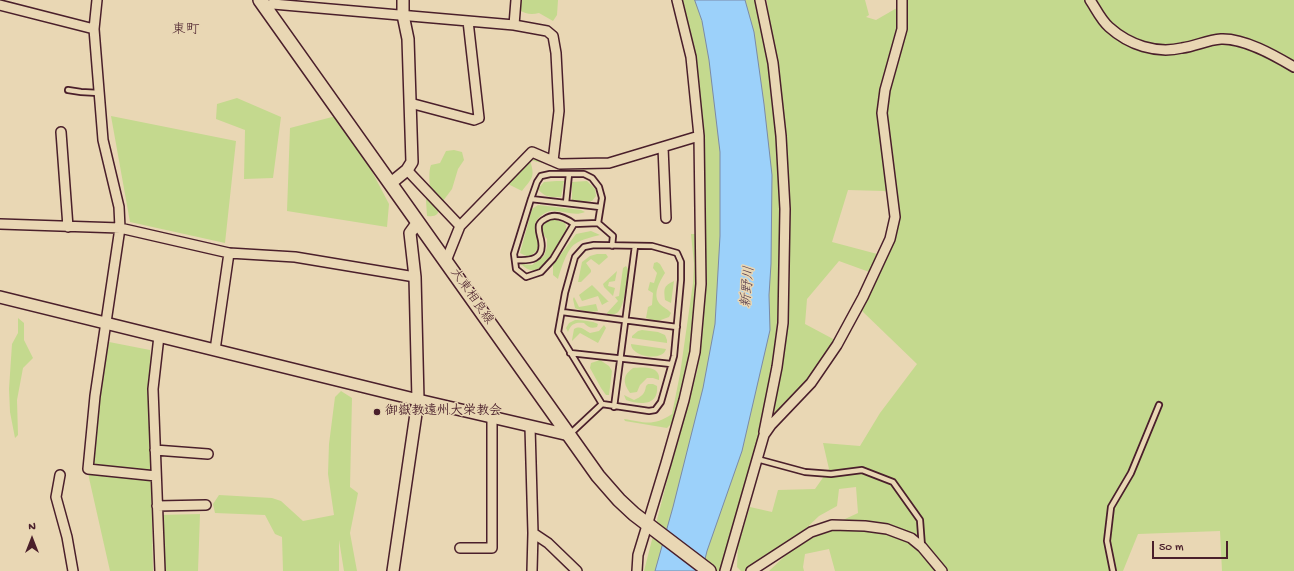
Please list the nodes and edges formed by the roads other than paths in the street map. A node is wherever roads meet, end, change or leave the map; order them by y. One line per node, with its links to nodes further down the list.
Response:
1 (97, 0): 13 (street)
2 (403, 0): 10 (street)
3 (516, 0): 12 (street)
4 (677, 0): 19 (street)
5 (760, 0): 59 (street)
6 (902, 0): 59 (street)
7 (1090, 0): 14 (street)
8 (262, 3): 10 (street); 24 (main road, 大東相良線)
9 (0, 5): 13 (street)
10 (403, 15): 11 (street); 17 (street)
11 (468, 21): 12 (street); 17 (street)
12 (514, 25): 21 (street)
13 (94, 29): 16 (street)
14 (1294, 67)
15 (68, 90): 16 (lane)
16 (99, 93): 35 (street)
17 (410, 103): 22 (street)
18 (61, 132): 34 (street)
19 (699, 136): 20 (street); 67 (street)
20 (663, 147): 21 (street); 28 (street)
21 (553, 160): 33 (street)
22 (407, 170): 24 (street); 33 (street)
23 (569, 174): 25 (lane); 26 (lane); 27 (lane)
24 (391, 184): 29 (main road, 大東相良線)
25 (531, 199): 26 (lane); 39 (lane)
26 (566, 203): 27 (lane)
27 (600, 207): 30 (lane)
28 (666, 218)
29 (418, 222): 40 (main road, 大東相良線); 41 (street)
30 (598, 223): 32 (lane); 36 (lane)
31 (0, 224): 34 (street)
32 (574, 224): 39 (lane); 39 (lane)
33 (460, 226): 40 (street)
34 (68, 227): 35 (street)
35 (120, 228): 38 (street); 45 (street)
36 (612, 246): 37 (lane); 43 (lane)
37 (635, 246): 44 (lane); 46 (lane)
38 (229, 253): 41 (street); 48 (street)
39 (515, 260)
40 (446, 261): 58 (main road, 大東相良線)
41 (415, 277): 52 (street)
42 (0, 298): 45 (street)
43 (562, 312): 44 (lane); 49 (lane)
44 (626, 320): 46 (lane); 50 (lane)
45 (106, 324): 47 (street); 64 (street)
46 (677, 327): 51 (lane)
47 (159, 336): 48 (street); 60 (street)
48 (215, 350): 52 (street)
49 (570, 353): 50 (lane); 53 (lane)
50 (621, 358): 51 (lane); 55 (lane)
51 (672, 364): 55 (lane)
52 (418, 400): 56 (street); 73 (street)
53 (602, 404): 55 (lane); 58 (lane)
54 (1159, 405): 81 (lane)
55 (614, 407)
56 (492, 418): 57 (street); 70 (street)
57 (530, 427): 58 (street); 68 (street)
58 (568, 435): 67 (main road, 大東相良線)
59 (764, 435): 62 (street)
60 (155, 450): 61 (street); 64 (street)
61 (208, 454)
62 (757, 458): 69 (lane); 78 (street)
63 (60, 475): 71 (street)
64 (156, 476): 66 (street)
65 (206, 505): 66 (street)
66 (157, 506): 72 (street)
67 (649, 526): 76 (street); 77 (main road, 大東相良線)
68 (533, 533): 74 (street); 75 (street)
69 (922, 547): 79 (street); 80 (street)
70 (460, 548)
71 (73, 571)
72 (160, 571)
73 (393, 571)
74 (532, 571)
75 (577, 571)
76 (637, 571)
77 (709, 571)
78 (725, 571)
79 (752, 571)
80 (942, 571)
81 (1113, 571)

